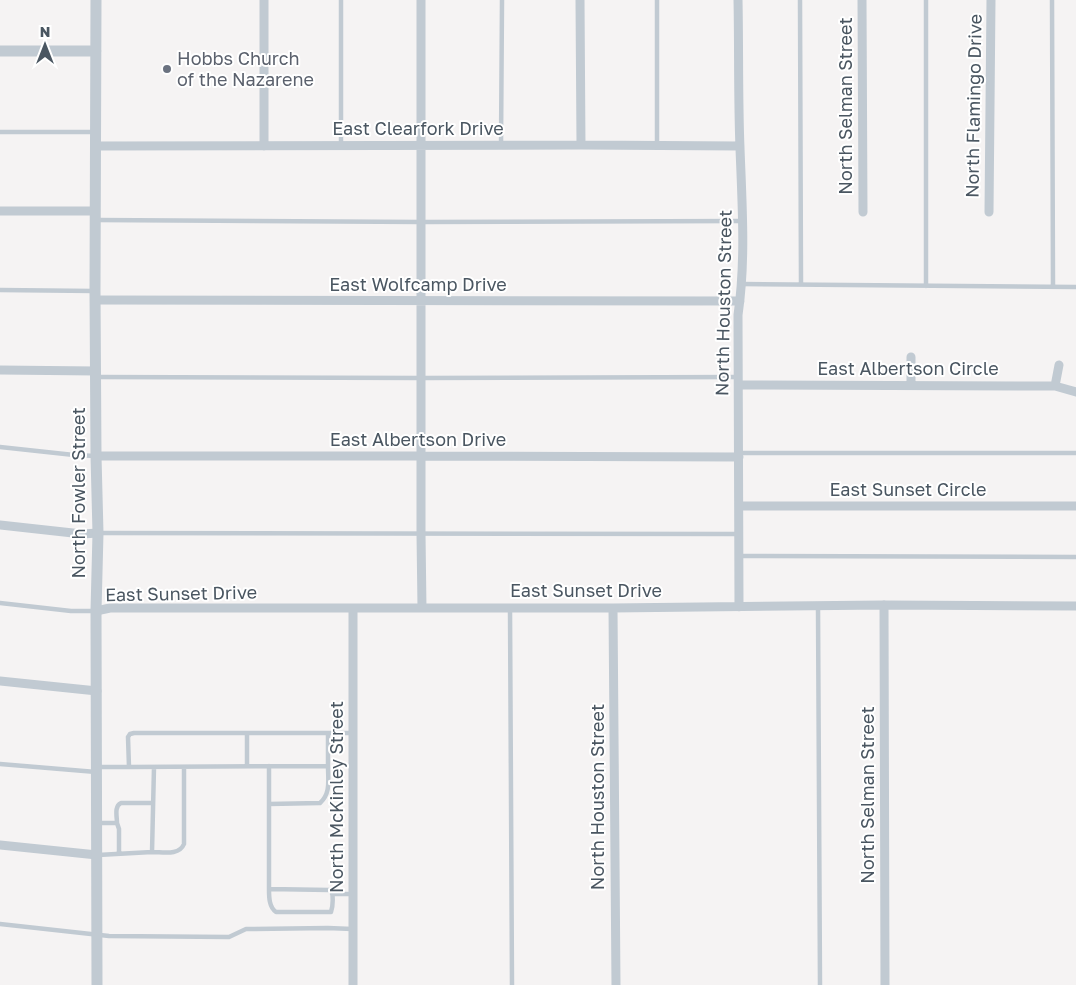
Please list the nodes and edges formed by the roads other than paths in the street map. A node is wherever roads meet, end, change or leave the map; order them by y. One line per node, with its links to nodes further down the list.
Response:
1 (96, 0): 15 (street, North Fowler Street)
2 (264, 0): 20 (street)
3 (341, 0): 21 (lane)
4 (421, 0): 22 (street)
5 (502, 0): 23 (lane)
6 (580, 0): 18 (street)
7 (657, 0): 24 (lane)
8 (738, 0): 25 (street, North Houston Street)
9 (800, 0): 33 (lane)
10 (862, 0): 27 (street, North Selman Street)
11 (926, 0): 34 (lane)
12 (991, 0): 28 (street, North Flamingo Drive)
13 (1052, 0): 35 (lane)
14 (0, 51): 15 (street)
15 (96, 51): 17 (street, North Fowler Street)
16 (0, 132): 17 (lane)
17 (96, 132): 19 (street, North Fowler Street)
18 (581, 145): 23 (street, East Clearfork Drive); 24 (street, East Clearfork Drive)
19 (96, 146): 20 (street, East Clearfork Drive); 29 (street, North Fowler Street)
20 (264, 146): 21 (street, East Clearfork Drive)
21 (341, 146): 22 (street, East Clearfork Drive)
22 (421, 146): 23 (street, East Clearfork Drive); 30 (street)
23 (501, 146)
24 (657, 146): 25 (street, East Clearfork Drive)
25 (740, 146): 31 (street, North Houston Street)
26 (0, 211): 29 (street)
27 (863, 212)
28 (989, 212)
29 (95, 215): 30 (lane); 38 (street, North Fowler Street)
30 (421, 222): 31 (lane); 39 (street)
31 (743, 222): 32 (street, North Houston Street)
32 (742, 284): 33 (lane); 40 (street, North Houston Street)
33 (801, 284): 34 (lane)
34 (926, 286): 35 (lane)
35 (1053, 287): 36 (lane)
36 (1076, 287)
37 (0, 290): 38 (lane)
38 (95, 296): 39 (street, East Wolfcamp Drive); 44 (street, North Fowler Street)
39 (420, 301): 40 (street, East Wolfcamp Drive); 45 (street)
40 (740, 301): 46 (street, North Houston Street)
41 (911, 357): 47 (street)
42 (1059, 365): 48 (street)
43 (0, 370): 44 (street)
44 (96, 374): 45 (lane); 53 (street, North Fowler Street)
45 (421, 378): 46 (lane); 54 (street)
46 (738, 381): 47 (street, East Albertson Circle); 52 (street, North Houston Street)
47 (911, 385): 48 (street, East Albertson Circle)
48 (1055, 386): 49 (street, East Albertson Circle)
49 (1076, 392)
50 (0, 447): 53 (lane)
51 (1076, 453): 52 (lane)
52 (740, 455): 54 (street, East Albertson Drive); 55 (street, North Houston Street)
53 (96, 456): 54 (street, East Albertson Drive); 58 (street, North Fowler Street)
54 (421, 456): 59 (street)
55 (739, 506): 56 (street, East Sunset Circle); 60 (street, North Houston Street)
56 (1076, 506)
57 (0, 526): 58 (street)
58 (98, 532): 59 (lane); 72 (street, North Fowler Street)
59 (421, 534): 60 (lane); 69 (street)
60 (739, 534): 61 (street, North Houston Street)
61 (739, 556): 62 (lane); 67 (street, North Houston Street)
62 (1076, 557)
63 (0, 603): 72 (lane)
64 (884, 605): 65 (street, East Sunset Drive); 66 (street, East Sunset Drive); 105 (street, North Selman Street)
65 (818, 606): 67 (street, East Sunset Drive); 104 (lane)
66 (1076, 606)
67 (739, 607): 71 (street, East Sunset Drive)
68 (353, 608): 69 (street, East Sunset Drive); 72 (street, East Sunset Drive); 75 (street, North McKinley Street)
69 (422, 608): 70 (street, East Sunset Drive)
70 (510, 608): 71 (street, East Sunset Drive); 102 (lane)
71 (613, 608): 103 (street, North Houston Street)
72 (96, 611): 74 (street, North Fowler Street)
73 (0, 681): 74 (street)
74 (97, 691): 85 (street, North Fowler Street)
75 (354, 732): 77 (lane); 96 (street, North McKinley Street)
76 (247, 733): 77 (lane); 79 (lane); 82 (lane)
77 (328, 733): 81 (lane)
78 (0, 764): 85 (lane)
79 (247, 766): 80 (lane); 84 (lane)
80 (269, 766): 81 (lane); 87 (lane)
81 (328, 766): 87 (lane)
82 (129, 767): 83 (lane); 85 (lane)
83 (154, 767): 84 (lane); 86 (lane)
84 (184, 767): 91 (lane)
85 (97, 769): 88 (street, North Fowler Street)
86 (153, 803): 89 (lane); 91 (lane)
87 (269, 804): 94 (lane)
88 (97, 823): 89 (lane); 93 (street, North Fowler Street)
89 (117, 823): 92 (lane)
90 (0, 845): 93 (street)
91 (152, 852): 92 (lane)
92 (119, 854): 93 (lane)
93 (97, 856): 99 (street, North Fowler Street)
94 (268, 889): 95 (lane); 95 (lane)
95 (332, 894): 96 (lane)
96 (353, 894): 98 (street, North McKinley Street)
97 (0, 924): 99 (lane)
98 (352, 929): 99 (lane); 101 (street, North McKinley Street)
99 (97, 934): 100 (street, North Fowler Street)
100 (97, 985)
101 (353, 985)
102 (512, 985)
103 (616, 985)
104 (820, 985)
105 (885, 985)

